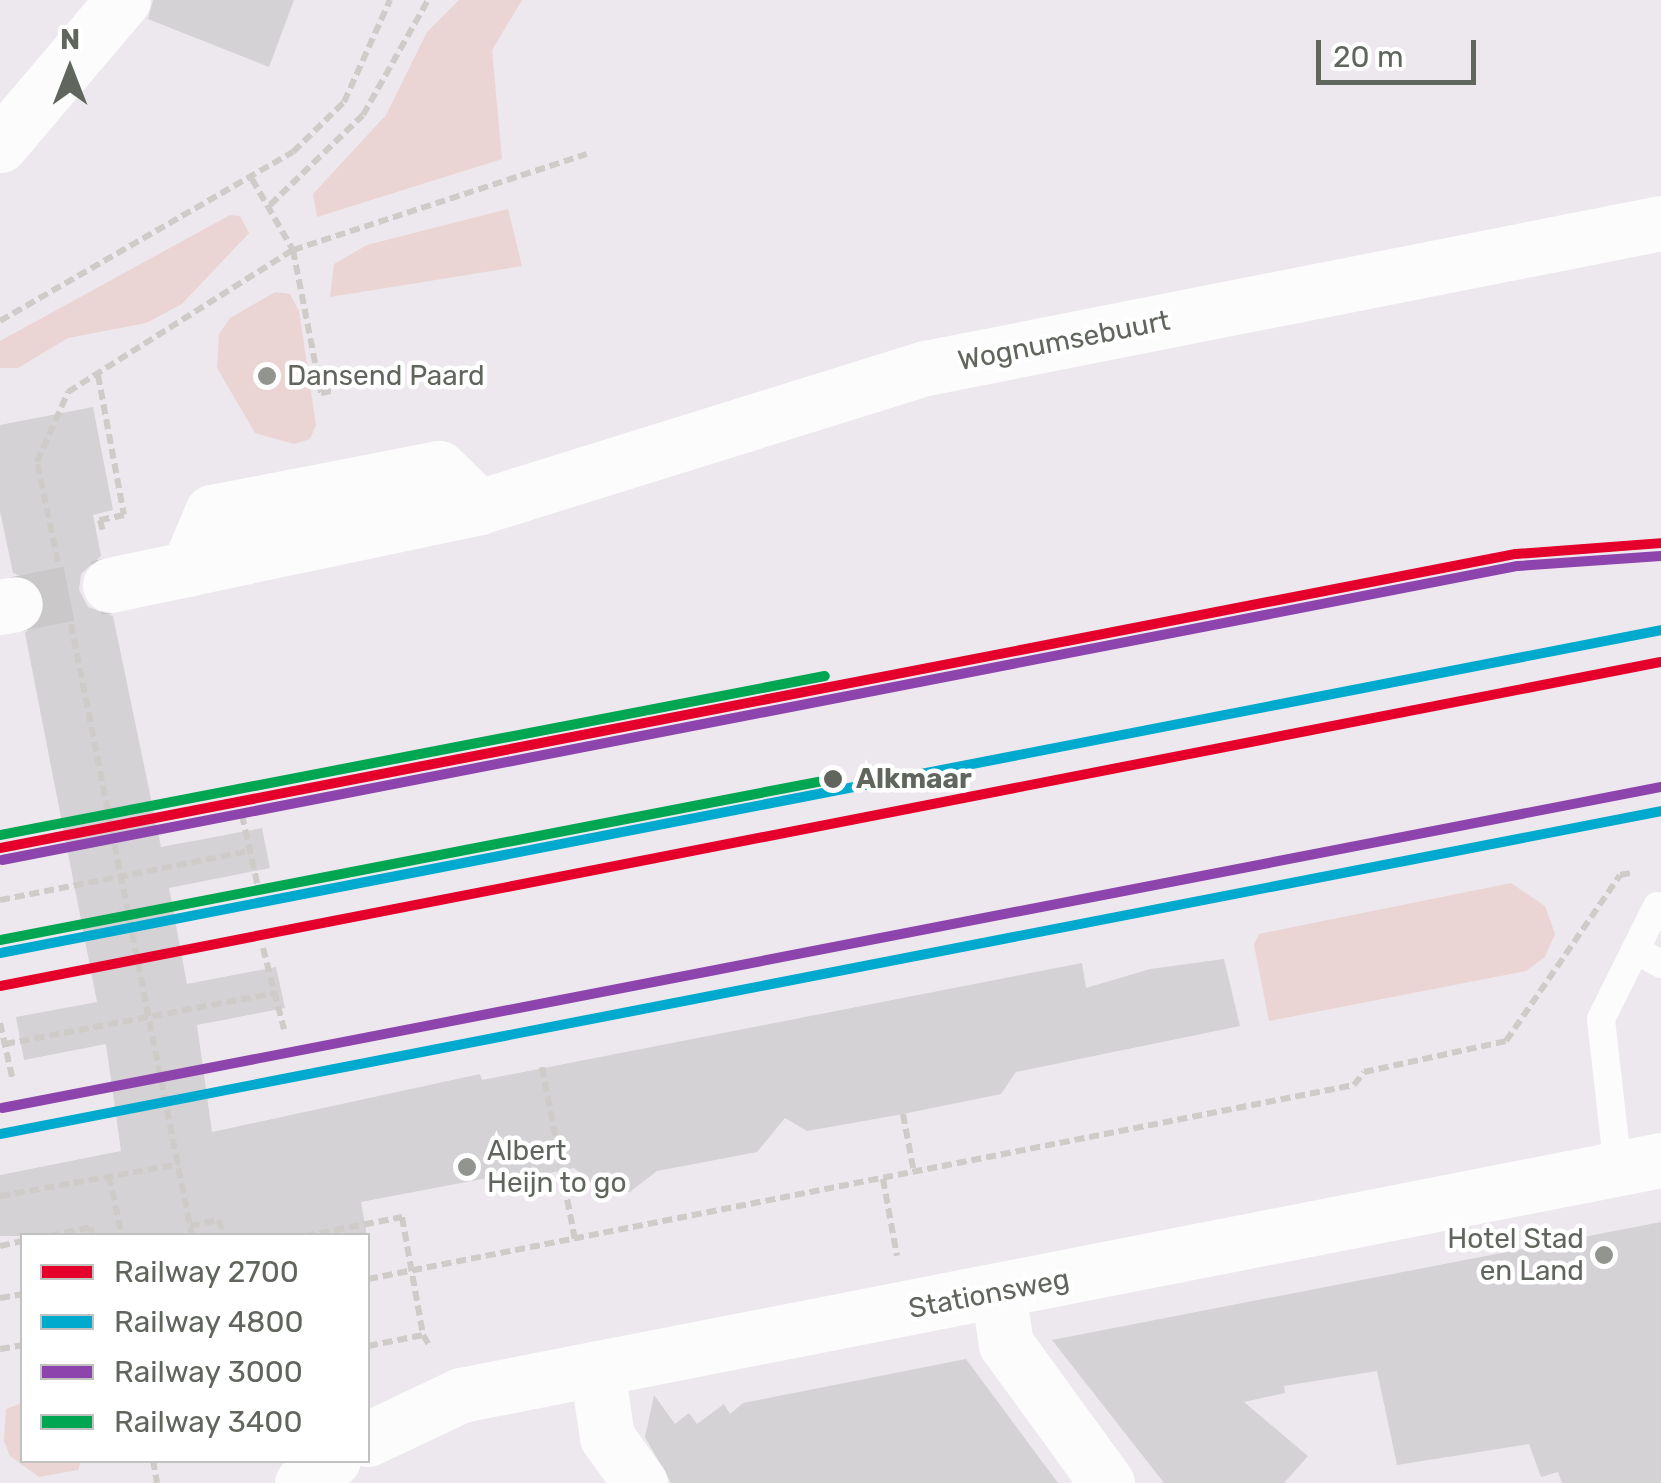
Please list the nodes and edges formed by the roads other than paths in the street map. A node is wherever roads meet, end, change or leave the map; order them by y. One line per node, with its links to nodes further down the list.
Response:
1 (123, 0): 2 (street)
2 (0, 145)
3 (1661, 223): 4 (street, Wognumsebuurt)
4 (59, 588)
5 (1660, 907): 6 (lane, Stationsweg)
6 (1635, 950): 7 (lane); 8 (lane, Stationsweg)
7 (1661, 964)
8 (1640, 1164): 9 (street, Stationsweg)
9 (998, 1292): 10 (street, Stationsweg); 15 (street)
10 (597, 1370): 11 (street, Stationsweg); 14 (street)
11 (370, 1438)
12 (329, 1463): 13 (street)
13 (302, 1483)
14 (640, 1483)
15 (1107, 1483)

